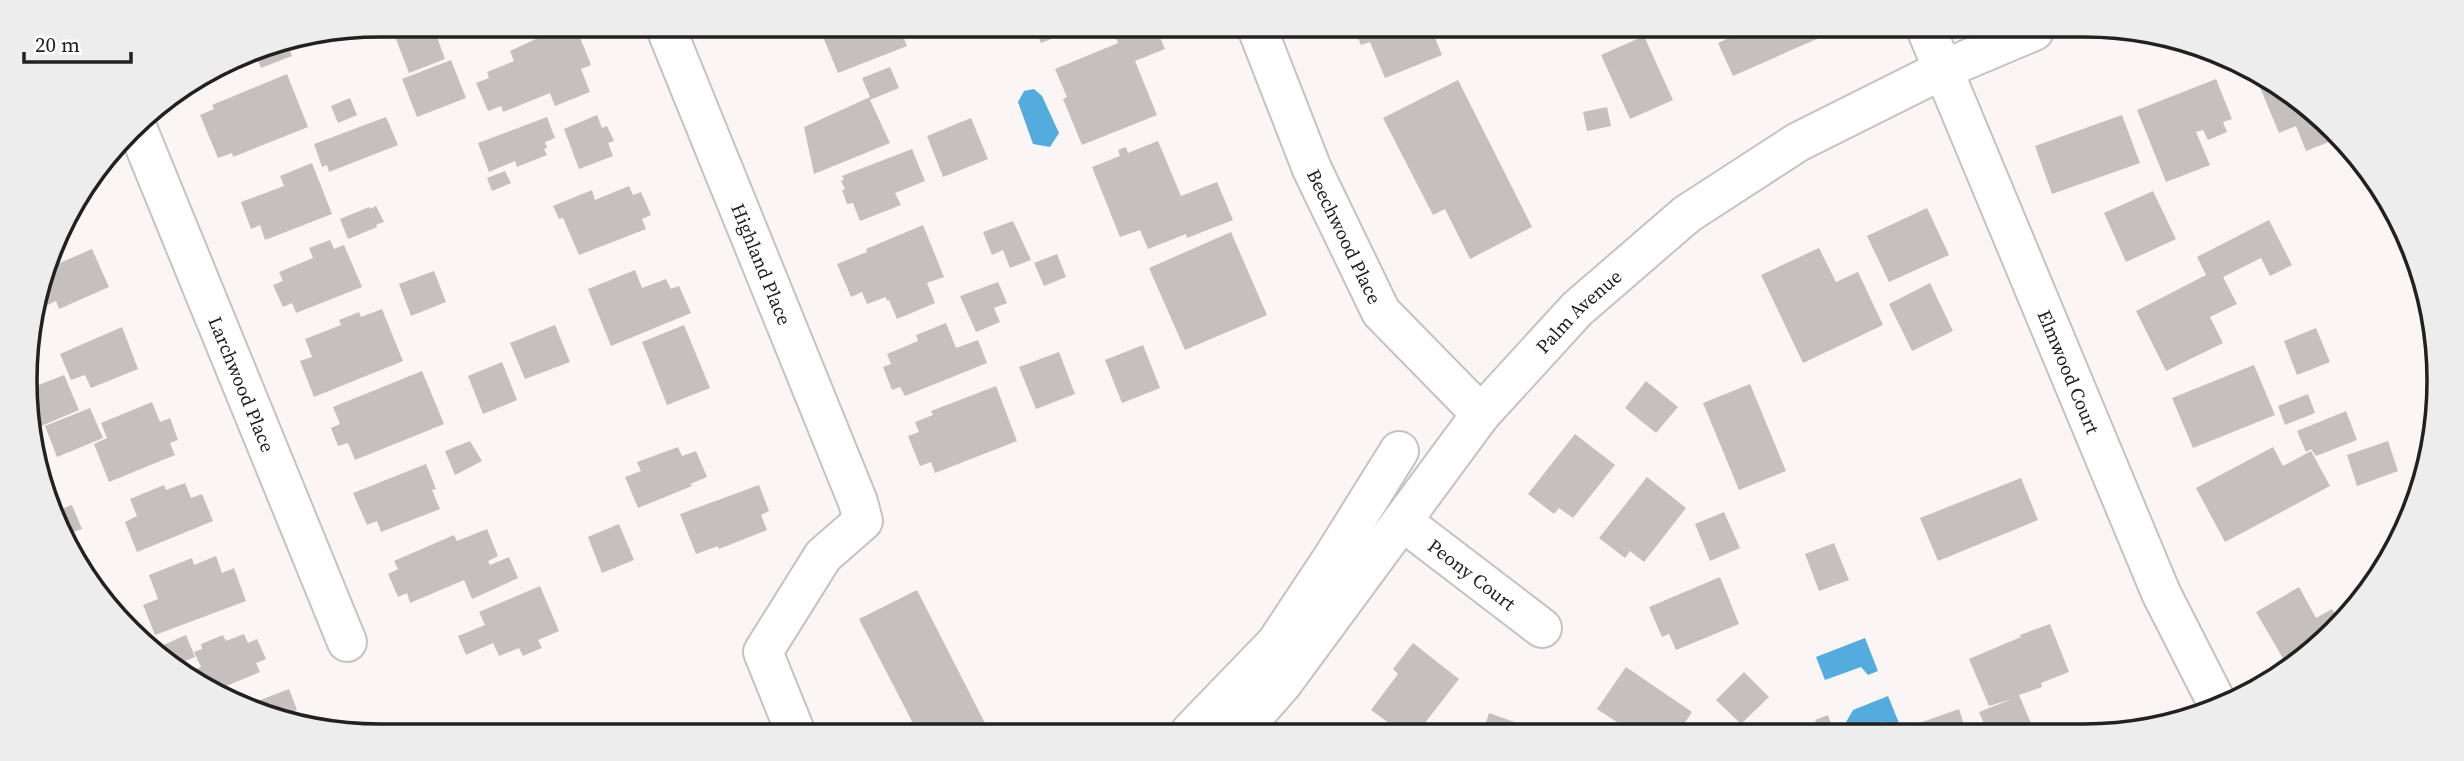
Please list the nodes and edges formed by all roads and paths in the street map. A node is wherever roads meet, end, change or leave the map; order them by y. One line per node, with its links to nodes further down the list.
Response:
1 (669, 37): 13 (street, Highland Place)
2 (1261, 37): 7 (street, Beechwood Place)
3 (1929, 37): 5 (street, Elmwood Court)
4 (2019, 37): 5 (street, Palm Avenue)
5 (1942, 69): 7 (street, Palm Avenue); 12 (street, Elmwood Court)
6 (140, 134): 11 (street, Larchwood Place)
7 (1481, 414): 9 (street, Palm Avenue)
8 (1399, 451): 14 (street)
9 (1402, 521): 10 (street, Peony Court); 15 (street, Palm Avenue)
10 (1542, 628)
11 (347, 642)
12 (2215, 698)
13 (792, 724)
14 (1199, 724)
15 (1247, 724)

